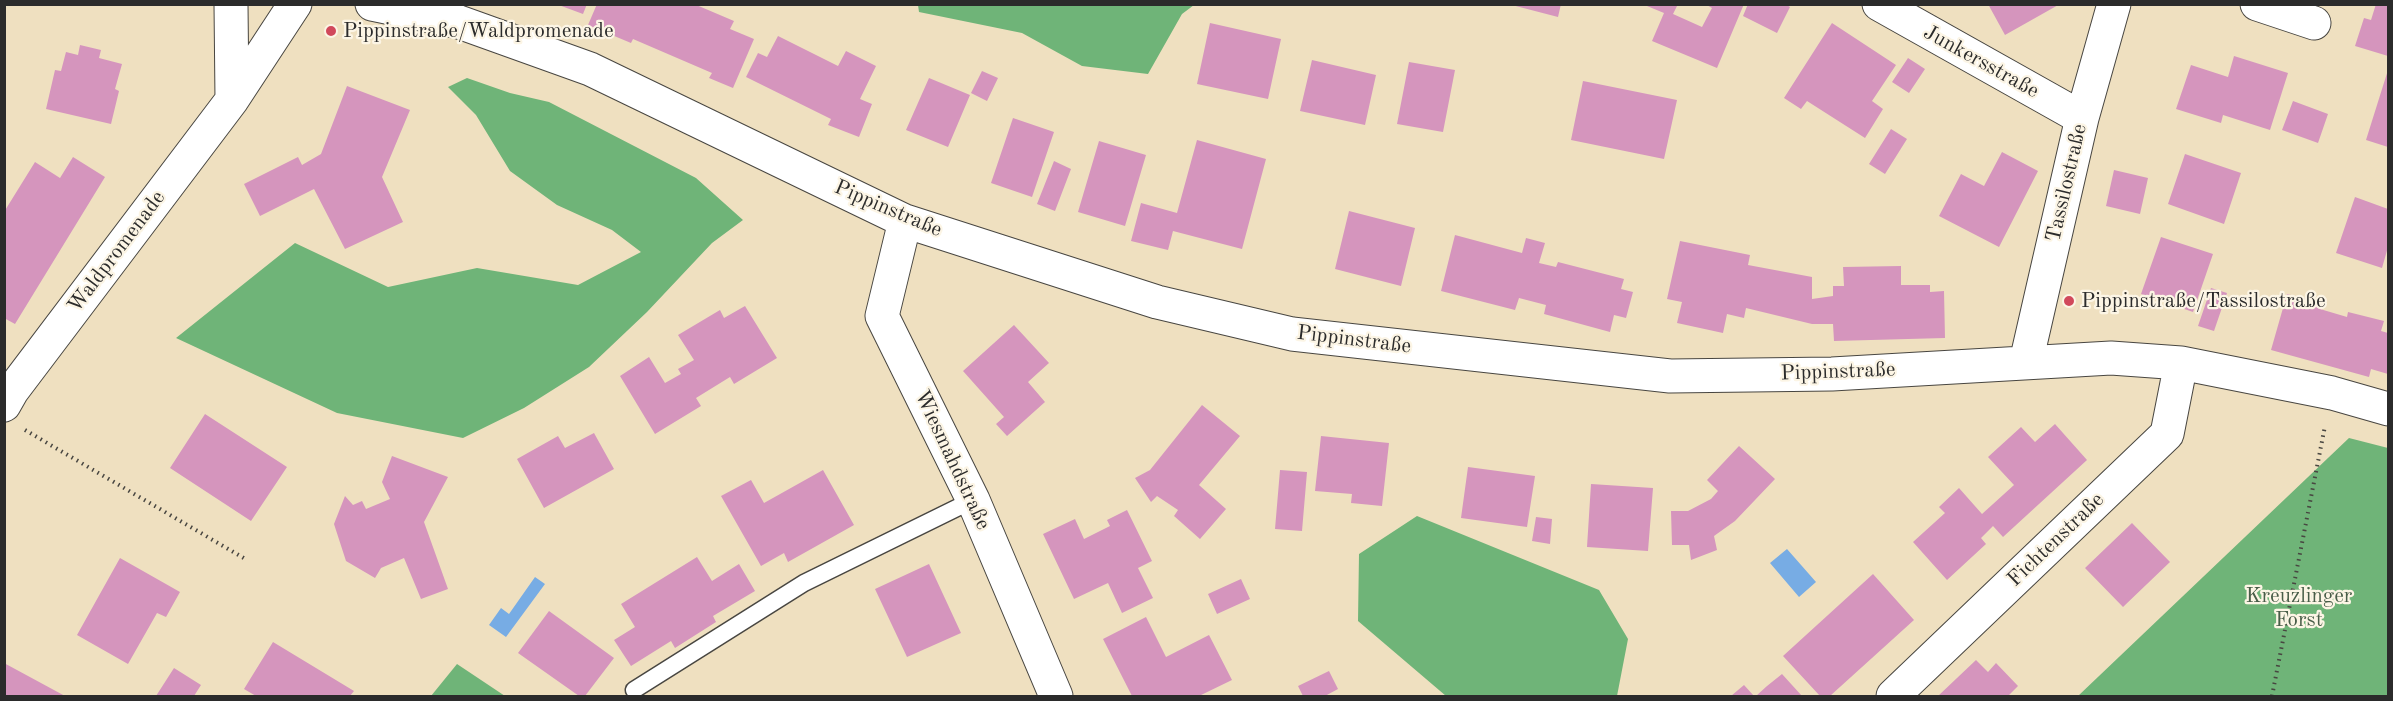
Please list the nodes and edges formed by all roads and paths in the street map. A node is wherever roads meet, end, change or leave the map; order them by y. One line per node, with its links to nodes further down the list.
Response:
1 (231, 4): 9 (street)
2 (295, 4): 9 (street, Waldpromenade)
3 (372, 4): 7 (street, Pippinstraße)
4 (1879, 4): 10 (street, Junkersstraße)
5 (2115, 4): 10 (street, Tassilostraße)
6 (2257, 4): 8 (street)
7 (454, 13): 11 (street, Pippinstraße)
8 (2314, 23)
9 (232, 100): 16 (street, Waldpromenade)
10 (2082, 118): 12 (street, Tassilostraße)
11 (905, 221): 12 (street, Pippinstraße); 17 (street, Wiesmahdstraße)
12 (2026, 363): 13 (street, Pippinstraße)
13 (2181, 363): 14 (street, Pippinstraße); 21 (street, Fichtenstraße)
14 (2332, 393): 15 (street, Pippinstraße); 22 (path)
15 (2388, 409)
16 (15, 418): 18 (path)
17 (973, 500): 19 (lane); 20 (street, Wiesmahdstraße)
18 (247, 560)
19 (634, 690)
20 (1056, 696)
21 (1893, 696)
22 (2271, 696)

